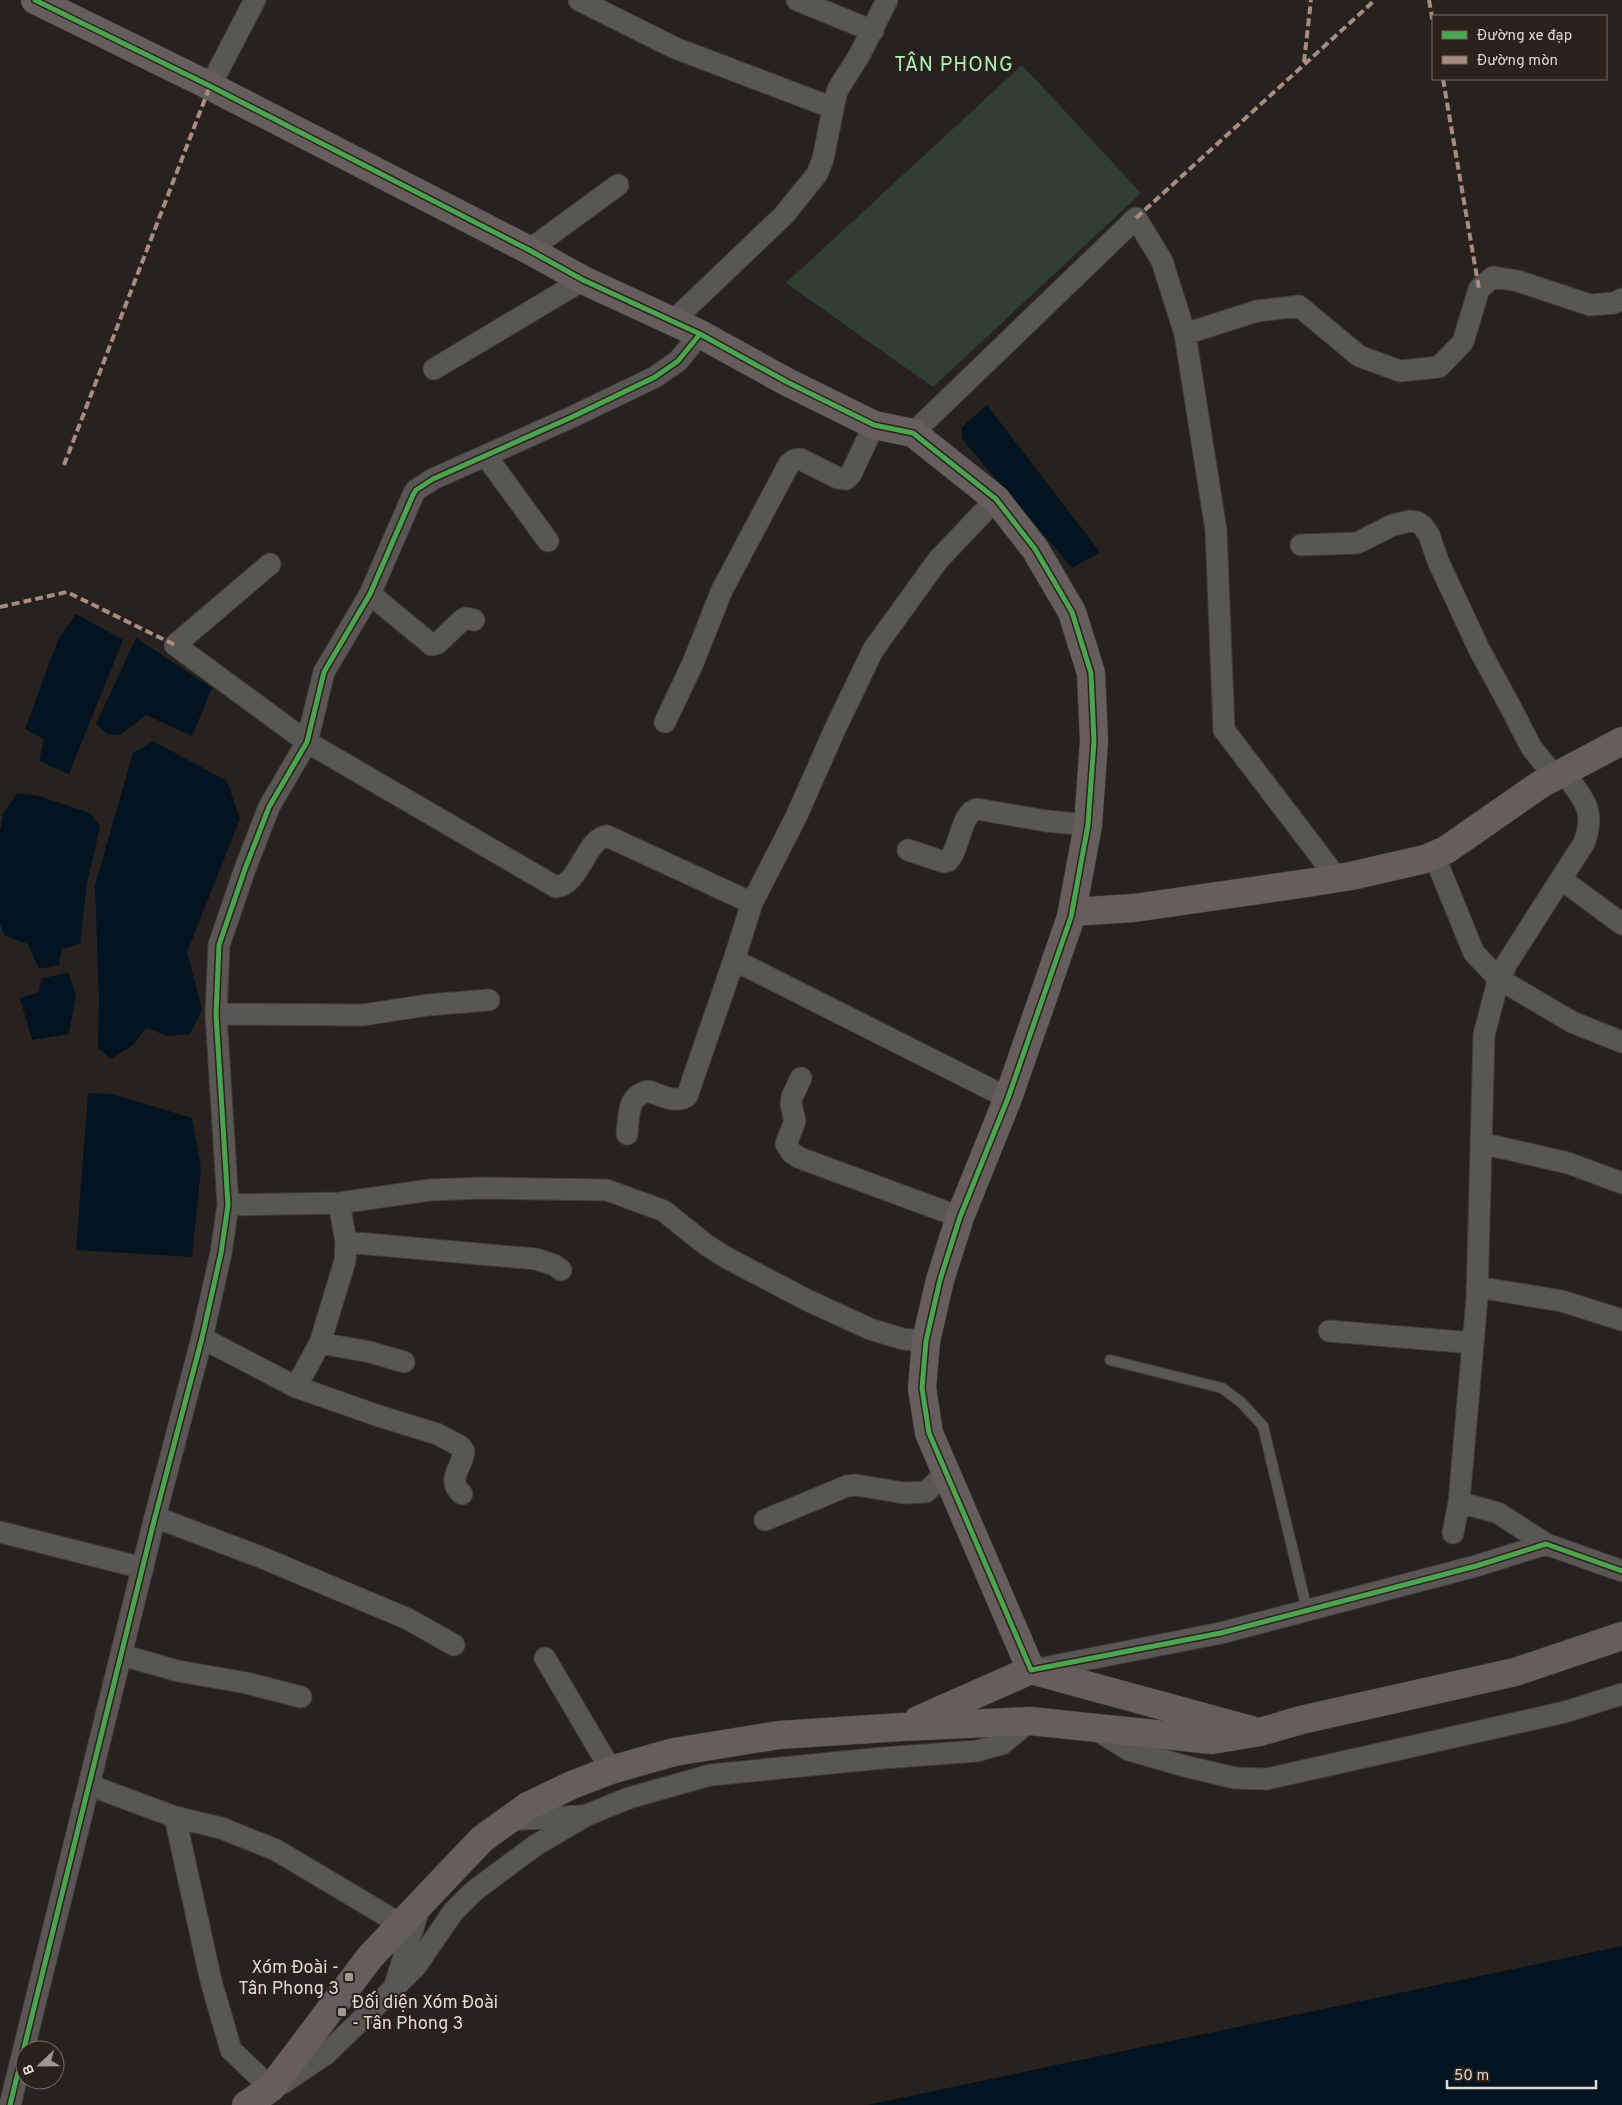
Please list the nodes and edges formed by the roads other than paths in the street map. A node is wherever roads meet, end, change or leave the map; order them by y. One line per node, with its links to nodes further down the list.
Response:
1 (35, 0): 7 (street)
2 (255, 0): 7 (street)
3 (579, 0): 8 (street)
4 (797, 0): 6 (street)
5 (887, 0): 6 (street)
6 (873, 30): 8 (street)
7 (210, 86): 10 (street)
8 (833, 108): 13 (street)
9 (618, 185): 10 (street)
10 (529, 250): 11 (street)
11 (583, 280): 13 (street); 16 (street)
12 (1622, 299): 15 (street)
13 (673, 321): 14 (street)
14 (700, 334): 17 (street); 19 (street)
15 (1185, 334): 18 (street); 33 (street)
16 (434, 369)
17 (874, 425): 18 (street); 26 (street)
18 (913, 433): 20 (street)
19 (486, 456): 21 (street); 24 (street)
20 (996, 499): 30 (street); 35 (street)
21 (548, 542)
22 (1301, 545): 29 (street)
23 (270, 564): 28 (street)
24 (370, 594): 25 (street); 28 (street)
25 (474, 620)
26 (665, 722)
27 (1622, 741): 29 (street)
28 (307, 742): 35 (street); 41 (street)
29 (1560, 774): 32 (street); 34 (street)
30 (1088, 825): 31 (street); 36 (street)
31 (908, 850)
32 (1434, 855): 33 (street); 39 (street)
33 (1337, 878): 36 (street)
34 (1561, 879): 37 (street); 39 (street)
35 (752, 903): 38 (street)
36 (1072, 912): 44 (street)
37 (1622, 924)
38 (734, 960): 44 (street); 45 (street)
39 (1500, 979): 42 (street); 46 (street)
40 (489, 1000): 41 (street)
41 (216, 1014): 49 (street)
42 (1622, 1042)
43 (801, 1078): 50 (street)
44 (1008, 1098): 50 (street)
45 (627, 1134)
46 (1480, 1143): 47 (street); 53 (street)
47 (1622, 1183)
48 (340, 1203): 49 (street); 51 (street); 57 (street)
49 (228, 1205): 56 (street)
50 (960, 1217): 57 (street)
51 (346, 1242): 52 (street); 58 (street)
52 (561, 1270)
53 (1478, 1287): 54 (street); 59 (street)
54 (1622, 1320)
55 (1329, 1331): 59 (street)
56 (202, 1338): 62 (street); 66 (street)
57 (926, 1340): 63 (street)
58 (320, 1343): 61 (street); 62 (street)
59 (1473, 1343): 65 (street)
60 (1110, 1360): 73 (lane)
61 (404, 1362)
62 (296, 1387): 64 (street)
63 (945, 1474): 67 (street); 78 (street)
64 (462, 1494)
65 (1459, 1502): 69 (street); 70 (street)
66 (155, 1517): 71 (street); 75 (street)
67 (765, 1520)
68 (0, 1532): 71 (street)
69 (1453, 1533)
70 (1546, 1544): 72 (street); 73 (street)
71 (143, 1568): 76 (street)
72 (1622, 1571)
73 (1307, 1610): 78 (street)
74 (1622, 1636): 84 (street)
75 (454, 1645)
76 (122, 1656): 80 (street); 86 (street)
77 (545, 1658): 85 (street)
78 (1030, 1670): 83 (street); 84 (street)
79 (1622, 1694): 82 (street)
80 (301, 1697)
81 (1030, 1721): 82 (street); 83 (street); 87 (street)
82 (1090, 1726): 84 (street)
83 (902, 1727): 85 (street)
84 (1260, 1732)
85 (611, 1770): 89 (street)
86 (89, 1785): 88 (street); 93 (street)
87 (587, 1815): 89 (street); 91 (street)
88 (175, 1817): 90 (street); 92 (street)
89 (509, 1820): 90 (street)
90 (411, 1916): 91 (street); 92 (street)
91 (395, 1987): 92 (street)
92 (271, 2088): 94 (street)
93 (10, 2105)
94 (246, 2105)

